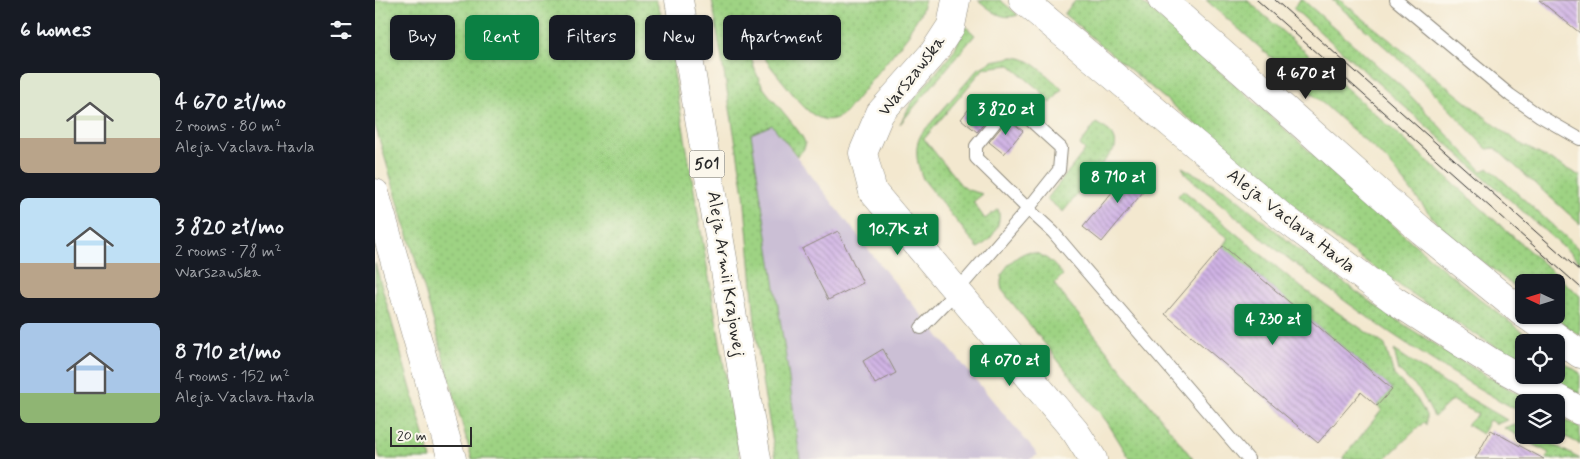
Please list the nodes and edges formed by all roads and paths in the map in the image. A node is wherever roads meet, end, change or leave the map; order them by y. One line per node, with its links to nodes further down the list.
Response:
1 (679, 0): 16 (main road, Aleja Armii Krajowej / 501)
2 (956, 0): 9 (main road, Warszawska)
3 (1023, 0): 14 (main road, Aleja Vaclava Havla)
4 (1162, 0): 10 (main road)
5 (1397, 0): 6 (lane)
6 (1580, 139)
7 (375, 193): 15 (main road)
8 (1028, 210): 8 (lane); 9 (lane); 18 (lane)
9 (957, 292): 12 (lane); 17 (main road, Warszawska)
10 (1515, 306)
11 (1539, 324): 13 (main road)
12 (921, 328)
13 (1580, 354)
14 (1580, 411)
15 (452, 459)
16 (757, 459)
17 (1093, 459)
18 (1248, 459)

